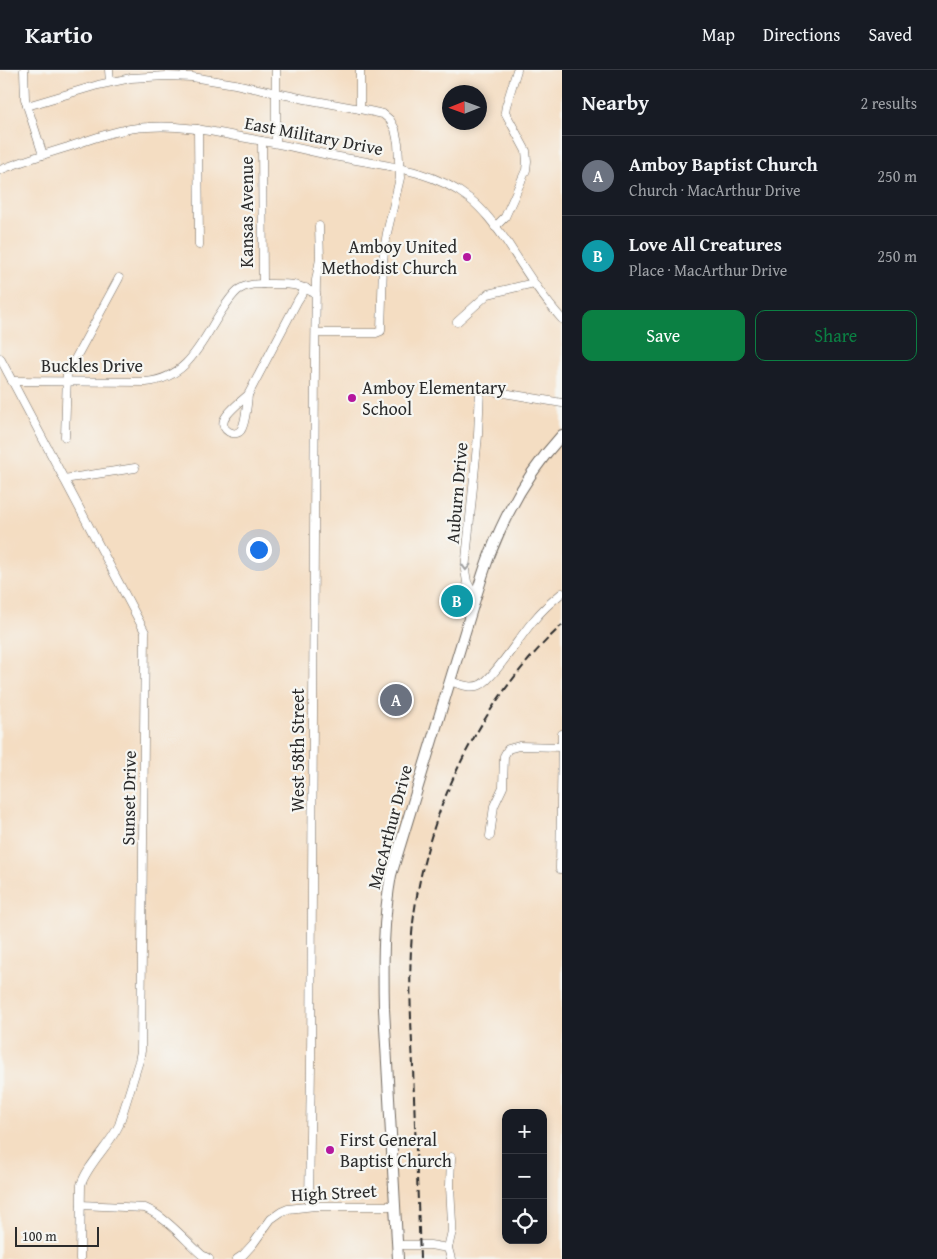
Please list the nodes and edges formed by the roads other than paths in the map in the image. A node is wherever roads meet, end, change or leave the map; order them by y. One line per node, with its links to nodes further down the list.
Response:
1 (24, 70): 9 (street)
2 (109, 70): 7 (street)
3 (276, 70): 8 (street, Kansas Avenue)
4 (360, 70): 10 (street)
5 (518, 70): 18 (street)
6 (192, 74): 7 (street); 8 (street)
7 (110, 82): 9 (street)
8 (276, 93): 10 (street); 13 (street, Kansas Avenue)
9 (28, 106): 14 (street)
10 (360, 109): 15 (street)
11 (198, 129): 12 (street, East Military Drive); 14 (street, East Military Drive); 19 (street)
12 (262, 141): 13 (street, East Military Drive); 22 (street, Kansas Avenue)
13 (276, 143): 15 (street, East Military Drive)
14 (43, 154): 16 (street, East Military Drive)
15 (400, 168): 18 (street, East Military Drive); 27 (street)
16 (0, 170)
17 (318, 226): 24 (street, West 58th Street)
18 (496, 227): 21 (street, East Military Drive)
19 (198, 246)
20 (119, 278): 30 (street)
21 (534, 283): 25 (street, East Military Drive); 26 (street)
22 (263, 284): 23 (street, Buckles Drive); 30 (street, Buckles Drive)
23 (306, 288): 24 (street); 31 (street)
24 (316, 294): 27 (street, West 58th Street)
25 (562, 319)
26 (457, 322)
27 (316, 333): 46 (street, West 58th Street)
28 (0, 358): 29 (street, Sunset Drive)
29 (12, 381): 30 (street, Buckles Drive); 36 (street, Sunset Drive)
30 (66, 381): 34 (street)
31 (248, 395): 31 (street)
32 (562, 402): 38 (street, Auburn Drive, one-way to 38)
33 (562, 435): 38 (main road, MacArthur Drive)
34 (66, 436)
35 (136, 468): 36 (street)
36 (64, 479): 45 (street, Sunset Drive)
37 (562, 593): 39 (street)
38 (475, 597): 39 (main road, MacArthur Drive)
39 (450, 681): 47 (main road, MacArthur Drive)
40 (562, 734): 41 (street)
41 (562, 747): 42 (street); 43 (street)
42 (490, 836)
43 (560, 869)
44 (451, 1157): 49 (street)
45 (81, 1205): 50 (street, Sunset Drive); 51 (street)
46 (309, 1206): 47 (street, High Street); 52 (street, High Street)
47 (395, 1206): 48 (main road, MacArthur Drive)
48 (398, 1245): 49 (street); 53 (main road, MacArthur Drive)
49 (448, 1248): 54 (street)
50 (80, 1259)
51 (208, 1259)
52 (237, 1259)
53 (398, 1259)
54 (451, 1259)

